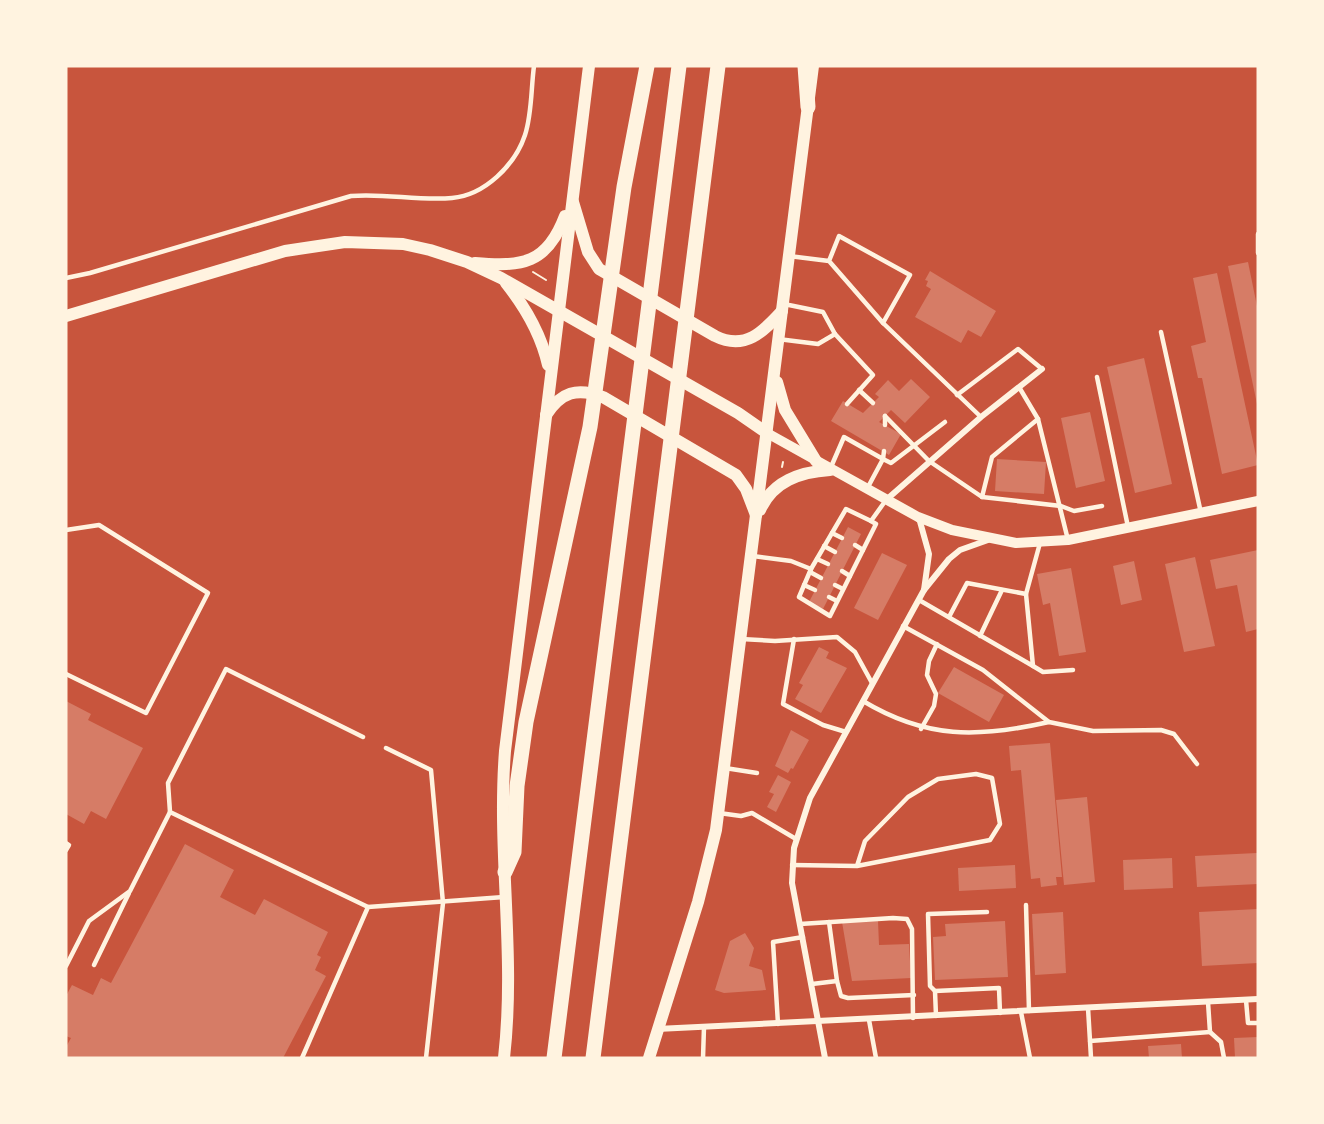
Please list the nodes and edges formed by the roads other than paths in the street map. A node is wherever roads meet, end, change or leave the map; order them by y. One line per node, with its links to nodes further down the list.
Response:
1 (534, 66): 15 (lane)
2 (589, 66): 9 (main road)
3 (647, 66): 113 (highway)
4 (679, 66): 149 (highway)
5 (718, 66): 150 (highway)
6 (805, 66): 8 (highway)
7 (813, 66): 8 (main road)
8 (808, 106): 12 (main road)
9 (572, 198): 14 (main road); 17 (main road); 18 (main road)
10 (1258, 234): 11 (lane)
11 (1258, 253)
12 (789, 256): 13 (lane); 17 (main road)
13 (829, 261): 20 (lane); 20 (lane)
14 (467, 262): 16 (main road); 19 (main road)
15 (66, 278)
16 (501, 278): 18 (main road); 26 (main road)
17 (783, 307): 22 (lane); 23 (main road)
18 (557, 309): 26 (main road); 39 (main road)
19 (66, 316)
20 (883, 323): 30 (lane)
21 (1161, 332): 53 (lane)
22 (835, 334): 23 (lane); 29 (lane)
23 (778, 339): 24 (main road)
24 (775, 366): 39 (main road); 44 (main road)
25 (1042, 369): 28 (street); 30 (lane)
26 (550, 376): 33 (main road)
27 (1096, 377): 57 (lane)
28 (1019, 387): 34 (street); 35 (lane)
29 (859, 390): 31 (lane); 32 (lane)
30 (957, 396): 34 (lane)
31 (873, 403)
32 (847, 404)
33 (545, 416): 54 (main road); 113 (main road)
34 (981, 417): 45 (street)
35 (1038, 419): 48 (lane); 51 (lane)
36 (945, 422): 41 (lane)
37 (885, 425): 41 (lane)
38 (844, 429): 40 (lane)
39 (767, 433): 44 (street); 54 (main road)
40 (844, 437): 43 (lane); 46 (lane)
41 (915, 445): 43 (lane); 45 (lane)
42 (884, 451): 43 (lane)
43 (884, 459): 47 (lane)
44 (816, 461): 46 (street)
45 (929, 461): 48 (lane); 49 (street)
46 (830, 470): 47 (street); 54 (main road)
47 (867, 490): 49 (street)
48 (982, 497): 51 (lane)
49 (886, 500): 55 (street); 56 (lane)
50 (1258, 501): 53 (street)
51 (1061, 506): 52 (lane); 62 (lane)
52 (1102, 506)
53 (1202, 513): 57 (street)
54 (757, 517): 68 (main road)
55 (918, 517): 61 (street); 80 (street)
56 (871, 521): 59 (lane); 66 (lane)
57 (1129, 529): 62 (street)
58 (66, 530): 95 (lane)
59 (832, 532): 60 (lane); 65 (lane)
60 (842, 538)
61 (989, 540): 63 (street); 80 (street)
62 (1068, 540): 63 (street)
63 (1040, 543): 83 (lane)
64 (855, 545): 66 (lane)
65 (824, 546): 67 (lane); 69 (lane)
66 (863, 550): 71 (lane)
67 (835, 552)
68 (752, 556): 73 (lane); 90 (main road)
69 (817, 559): 72 (lane); 73 (lane)
70 (848, 559): 71 (lane)
71 (856, 563): 75 (lane)
72 (828, 564)
73 (810, 571): 76 (lane); 77 (lane)
74 (842, 571): 75 (lane)
75 (850, 576): 79 (lane)
76 (821, 578)
77 (804, 585): 82 (lane); 86 (lane)
78 (835, 585): 79 (lane)
79 (843, 589): 86 (lane)
80 (924, 590): 85 (street)
81 (1002, 590): 83 (lane); 87 (lane); 89 (lane)
82 (815, 591)
83 (1026, 594): 93 (lane)
84 (829, 597): 86 (lane)
85 (919, 600): 87 (lane); 88 (street)
86 (837, 601)
87 (949, 617): 89 (lane)
88 (903, 626): 92 (lane); 96 (street)
89 (980, 636): 93 (lane)
90 (741, 639): 91 (lane); 104 (main road)
91 (794, 639): 96 (lane); 100 (lane)
92 (937, 644): 98 (lane); 99 (lane)
93 (1033, 666): 94 (lane)
94 (1073, 670)
95 (66, 674)
96 (872, 683): 97 (street)
97 (863, 701): 99 (lane); 100 (street)
98 (1049, 722): 99 (lane); 103 (lane)
99 (921, 729)
100 (846, 732): 108 (street)
101 (363, 736): 106 (lane)
102 (386, 748): 116 (lane)
103 (1197, 764)
104 (725, 768): 105 (lane); 107 (main road)
105 (757, 773)
106 (170, 812): 114 (lane); 118 (lane)
107 (719, 813): 108 (lane); 143 (main road)
108 (796, 839): 111 (street)
109 (66, 843): 110 (lane)
110 (66, 850)
111 (792, 865): 112 (lane); 121 (street)
112 (857, 866): 112 (lane)
113 (505, 872): 115 (main road)
114 (130, 891): 123 (lane); 124 (lane)
115 (507, 896): 116 (lane); 148 (main road)
116 (443, 903): 118 (lane); 147 (lane)
117 (1026, 905): 133 (lane)
118 (368, 907): 146 (lane)
119 (987, 912): 127 (lane)
120 (829, 922): 121 (lane); 125 (lane); 128 (lane)
121 (800, 924): 122 (street)
122 (803, 937): 126 (street); 141 (lane)
123 (94, 965)
124 (66, 966)
125 (837, 981): 126 (lane); 128 (lane)
126 (812, 984): 139 (street)
127 (935, 991): 135 (lane); 136 (lane)
128 (914, 994): 137 (lane)
129 (1258, 999): 130 (street)
130 (1246, 1000): 131 (street); 140 (lane)
131 (1208, 1002): 132 (street); 144 (lane)
132 (1088, 1008): 133 (street); 145 (lane)
133 (1029, 1011): 134 (street)
134 (1021, 1012): 135 (street); 155 (lane)
135 (1000, 1013): 136 (street)
136 (936, 1016): 137 (street)
137 (913, 1017): 138 (street)
138 (869, 1020): 139 (street); 154 (lane)
139 (820, 1023): 141 (street); 153 (street)
140 (1258, 1023)
141 (778, 1024): 142 (street)
142 (704, 1027): 143 (street); 152 (lane)
143 (657, 1029): 151 (main road)
144 (1210, 1032): 145 (lane); 157 (lane)
145 (1090, 1041): 156 (lane)
146 (302, 1058)
147 (426, 1058)
148 (504, 1058)
149 (554, 1058)
150 (593, 1058)
151 (649, 1058)
152 (703, 1058)
153 (825, 1058)
154 (876, 1058)
155 (1030, 1058)
156 (1091, 1058)
157 (1224, 1058)

